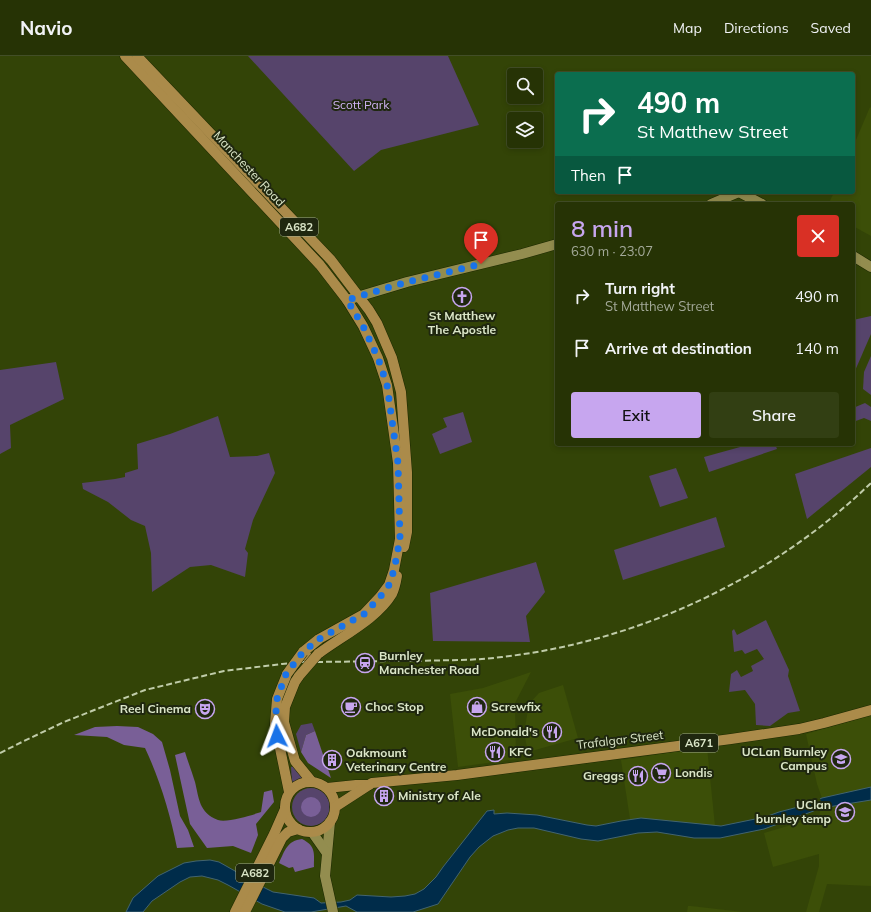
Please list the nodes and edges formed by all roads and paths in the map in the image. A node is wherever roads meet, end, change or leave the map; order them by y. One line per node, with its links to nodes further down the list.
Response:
1 (125, 56): 2 (main road, Manchester Road / A682)
2 (136, 59): 7 (main road, Manchester Road / A682)
3 (734, 194): 5 (main road)
4 (743, 194): 6 (main road)
5 (716, 202)
6 (758, 202)
7 (304, 239): 11 (main road, Manchester Road / A682); 12 (main road, Manchester Road / A682)
8 (555, 245): 11 (main road)
9 (855, 257): 10 (main road)
10 (871, 267)
11 (358, 296): 12 (main road); 14 (main road, Manchester Road / A682)
12 (347, 300): 13 (main road, Manchester Road / A682)
13 (303, 652): 14 (main road); 19 (main road, Manchester Road / A682, bridge)
14 (315, 657): 16 (main road, Manchester Road / A682, bridge)
15 (871, 710): 17 (main road, Trafalgar Street / A671)
16 (312, 782): 18 (main road, Manchester Road / A682); 19 (main road)
17 (370, 785): 18 (main road, Trafalgar Street / A671); 20 (main road, Trafalgar Street / A671)
18 (327, 788): 20 (main road)
19 (289, 792): 21 (main road, Manchester Road / A682)
20 (335, 807): 22 (main road)
21 (285, 809): 23 (main road); 25 (main road, A682)
22 (330, 822): 24 (main road); 26 (main road)
23 (298, 829): 24 (main road); 25 (main road)
24 (312, 832): 26 (main road)
25 (278, 836): 27 (main road, A682); 28 (main road, A682)
26 (326, 852): 29 (main road)
27 (235, 912)
28 (245, 912)
29 (334, 912)

